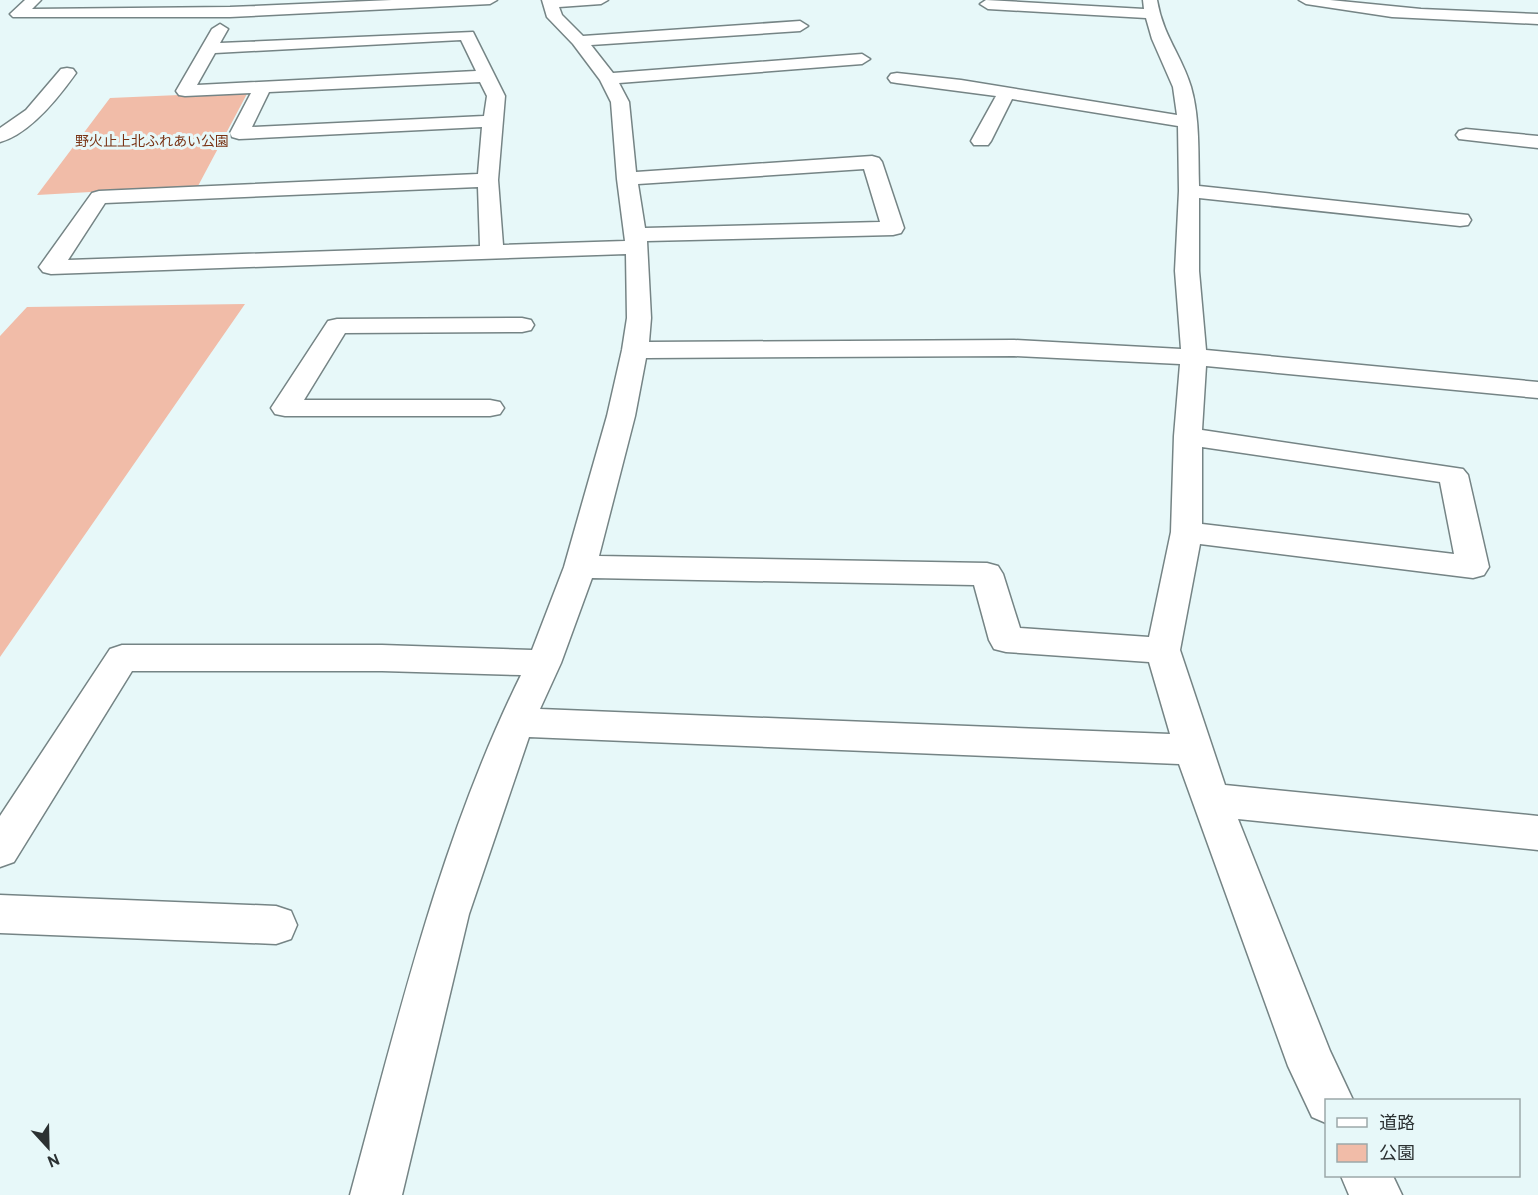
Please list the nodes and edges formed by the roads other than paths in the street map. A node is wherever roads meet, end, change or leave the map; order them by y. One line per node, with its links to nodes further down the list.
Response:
1 (34, 0): 9 (street)
2 (490, 0): 6 (street)
3 (601, 0): 5 (street)
4 (1306, 0): 10 (street)
5 (549, 2): 12 (street)
6 (293, 4): 9 (street)
7 (988, 4): 8 (street)
8 (1151, 7): 22 (street)
9 (230, 12): 13 (street)
10 (1538, 19)
11 (800, 26): 12 (street)
12 (579, 41): 18 (street)
13 (210, 48): 16 (street); 19 (street)
14 (862, 59): 18 (street)
15 (67, 73): 24 (street)
16 (488, 76): 19 (street); 21 (street)
17 (897, 78): 20 (street)
18 (608, 79): 27 (street)
19 (262, 88): 21 (street)
20 (1006, 93): 22 (street); 25 (street)
21 (492, 121): 28 (street)
22 (1186, 122): 29 (street)
23 (1466, 135): 26 (street)
24 (0, 136)
25 (981, 141)
26 (1538, 142)
27 (627, 179): 31 (street); 31 (street)
28 (488, 180): 32 (street); 32 (street)
29 (1189, 191): 30 (street); 35 (street)
30 (1460, 220)
31 (636, 241): 32 (street); 34 (street)
32 (492, 252)
33 (522, 325): 37 (street)
34 (635, 350): 35 (street); 40 (street)
35 (1194, 357): 36 (street); 38 (street)
36 (1538, 390)
37 (490, 408)
38 (1188, 436): 39 (street); 39 (street)
39 (1187, 532): 41 (street)
40 (580, 567): 41 (street); 42 (street)
41 (1163, 650): 44 (street)
42 (544, 663): 43 (street); 47 (street)
43 (516, 722): 44 (street); 52 (street)
44 (1193, 750): 45 (street)
45 (1211, 800): 46 (street); 50 (street)
46 (1538, 833)
47 (0, 850)
48 (0, 914): 49 (street)
49 (276, 925)
50 (1328, 1099)
51 (1367, 1177): 53 (street)
52 (376, 1195)
53 (1376, 1195)

